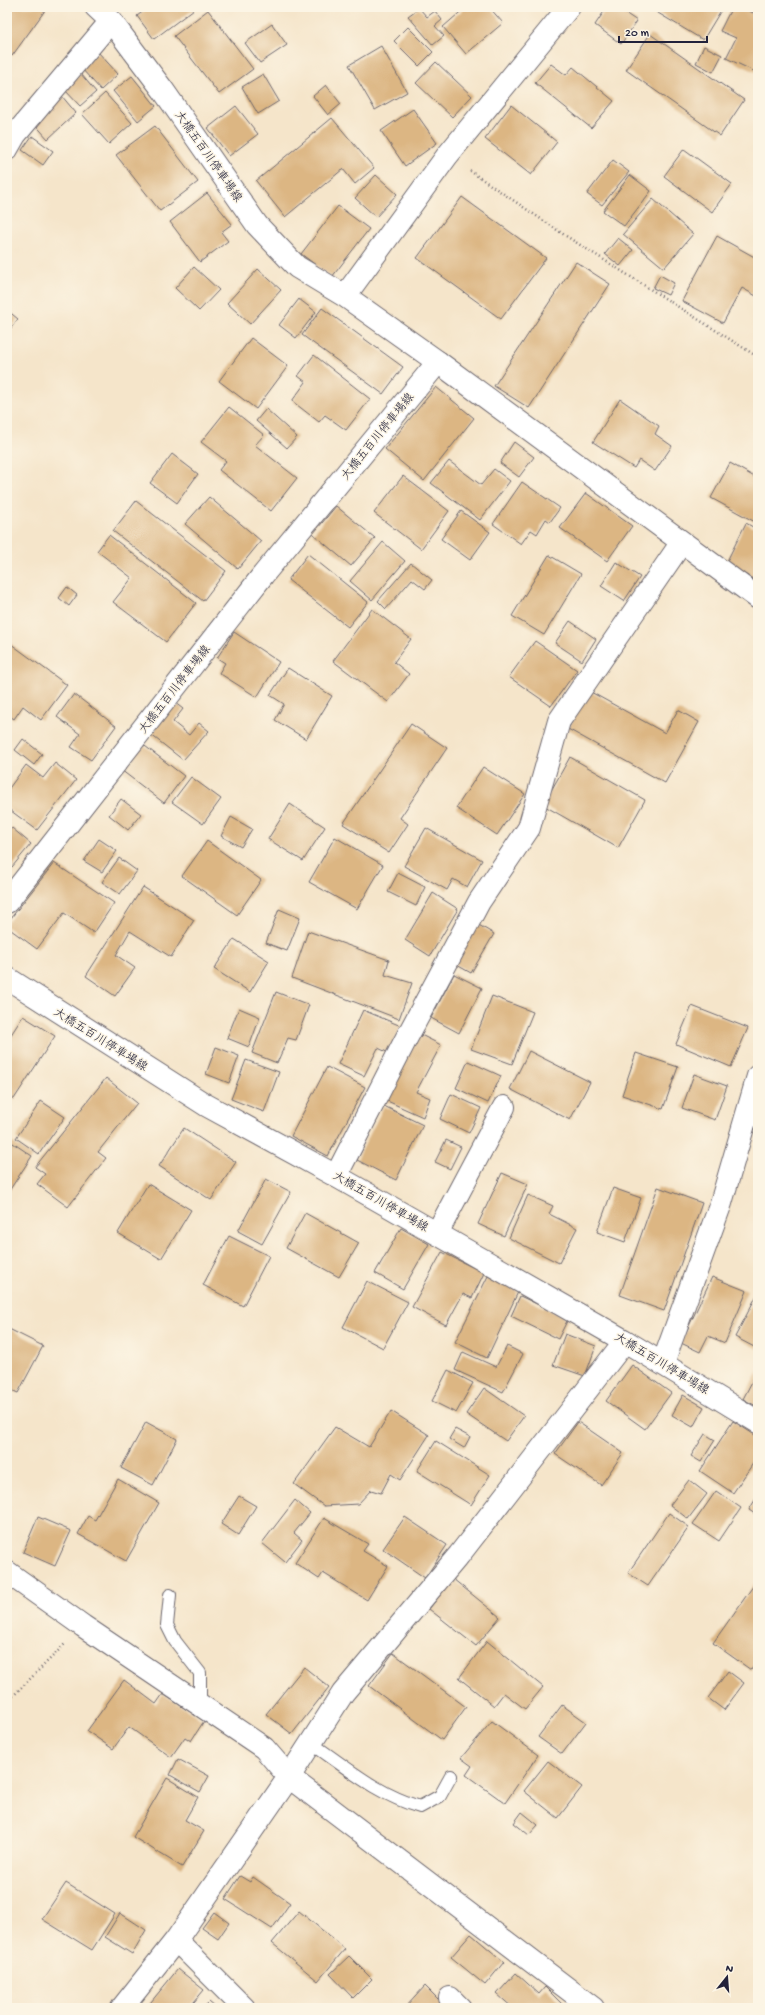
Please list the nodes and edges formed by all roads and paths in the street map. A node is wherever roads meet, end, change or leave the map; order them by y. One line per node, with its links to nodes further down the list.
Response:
1 (569, 7): 4 (street)
2 (104, 14): 3 (street); 5 (street, 大橋五百川停車場線)
3 (7, 150)
4 (447, 156): 5 (street); 6 (path)
5 (344, 296): 7 (street, 大橋五百川停車場線)
6 (758, 358)
7 (438, 362): 8 (street); 10 (street, 大橋五百川停車場線)
8 (682, 542): 9 (street); 14 (street)
9 (758, 598)
10 (7, 902)
11 (7, 978): 14 (street, 大橋五百川停車場線)
12 (758, 1076): 17 (street)
13 (504, 1107): 15 (street)
14 (336, 1176): 15 (street, 大橋五百川停車場線)
15 (437, 1233): 16 (street, 大橋五百川停車場線)
16 (625, 1341): 17 (street, 大橋五百川停車場線); 24 (street)
17 (663, 1364): 18 (street, 大橋五百川停車場線)
18 (758, 1422)
19 (7, 1572): 21 (street)
20 (170, 1595): 23 (lane)
21 (82, 1626): 22 (path); 23 (street)
22 (7, 1702)
23 (200, 1705): 26 (street)
24 (311, 1743): 25 (lane); 26 (street)
25 (451, 1776)
26 (288, 1777): 27 (street); 30 (street)
27 (176, 1940): 28 (street); 29 (street)
28 (122, 2008)
29 (244, 2008)
30 (593, 2008)

